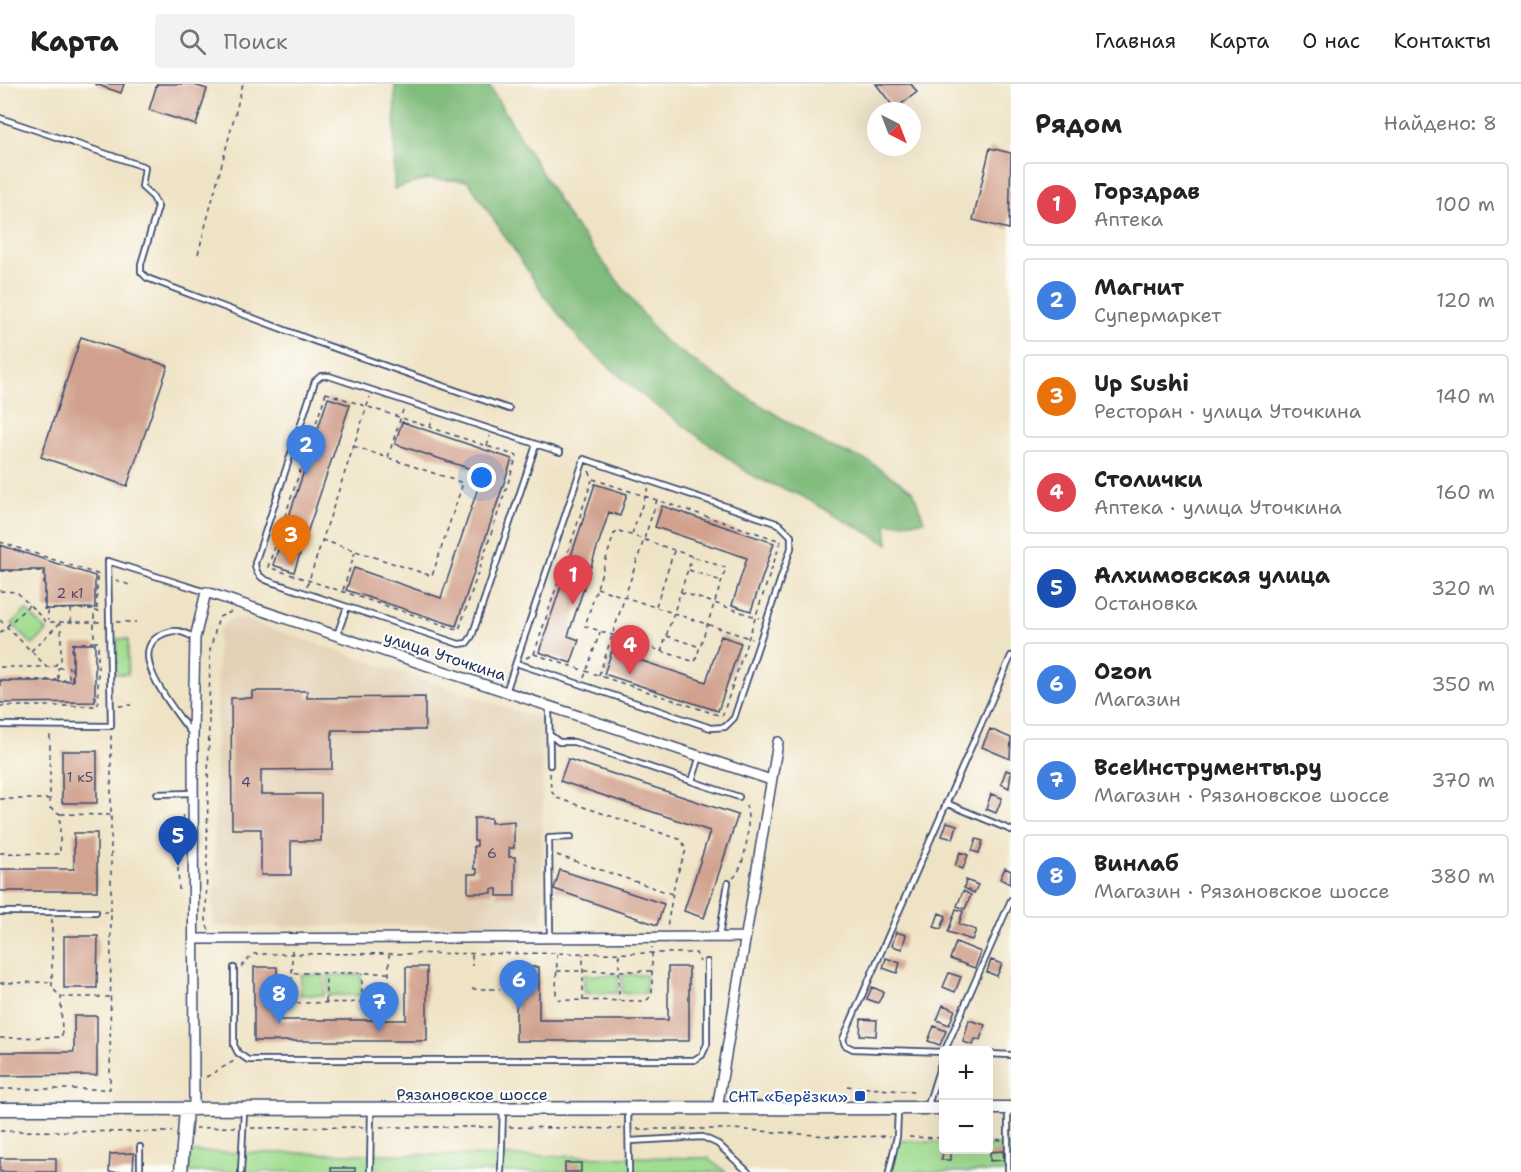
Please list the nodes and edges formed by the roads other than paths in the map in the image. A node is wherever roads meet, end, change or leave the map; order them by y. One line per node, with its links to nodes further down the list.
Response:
1 (0, 118): 2 (lane)
2 (509, 409)
3 (536, 445): 4 (lane); 6 (lane); 6 (lane)
4 (560, 452)
5 (206, 592): 7 (street, улица Уточкина); 8 (street); 13 (lane, улица Уточкина)
6 (347, 607): 7 (lane)
7 (337, 636): 11 (street, улица Уточкина)
8 (195, 638): 15 (street); 15 (lane)
9 (1011, 656): 24 (lane)
10 (516, 663): 10 (lane); 11 (lane)
11 (506, 692): 12 (street, улица Уточкина)
12 (549, 706): 14 (lane); 17 (street, улица Уточкина)
13 (0, 726)
14 (550, 735): 18 (lane); 20 (lane)
15 (192, 736): 22 (street)
16 (778, 742): 19 (street)
17 (700, 756): 19 (street, улица Уточкина); 20 (lane)
18 (550, 765)
19 (771, 780): 33 (street)
20 (692, 781): 23 (lane)
21 (157, 794): 22 (lane)
22 (193, 794): 34 (street)
23 (739, 797)
24 (946, 803): 25 (lane); 38 (lane)
25 (1011, 830)
26 (571, 837): 31 (lane)
27 (728, 883): 32 (lane)
28 (1011, 900): 37 (lane)
29 (0, 912): 30 (lane)
30 (96, 912)
31 (550, 937): 32 (street); 34 (street)
32 (719, 937): 33 (street)
33 (745, 937): 47 (street)
34 (195, 939): 49 (street)
35 (707, 962): 36 (lane)
36 (234, 968)
37 (947, 1046)
38 (939, 1052)
39 (993, 1054): 40 (lane)
40 (1011, 1055)
41 (939, 1068): 42 (lane)
42 (927, 1108): 43 (main road, Рязановское шоссе); 48 (main road, Рязановское шоссе)
43 (939, 1108)
44 (993, 1108): 45 (main road)
45 (1010, 1108): 64 (lane)
46 (0, 1109): 49 (main road, Рязановское шоссе)
47 (717, 1109): 48 (main road, Рязановское шоссе); 52 (main road, Рязановское шоссе)
48 (898, 1109): 63 (lane)
49 (190, 1110): 53 (main road, Рязановское шоссе); 57 (main road)
50 (371, 1110): 51 (main road, Рязановское шоссе); 53 (main road, Рязановское шоссе); 59 (lane)
51 (502, 1110): 52 (main road, Рязановское шоссе); 60 (lane)
52 (628, 1110): 54 (lane)
53 (244, 1111): 58 (lane)
54 (630, 1142): 61 (lane); 62 (lane)
55 (140, 1147): 56 (lane)
56 (140, 1172)
57 (181, 1172)
58 (241, 1172)
59 (370, 1172)
60 (501, 1172)
61 (629, 1172)
62 (748, 1172)
63 (889, 1172)
64 (1008, 1172)

